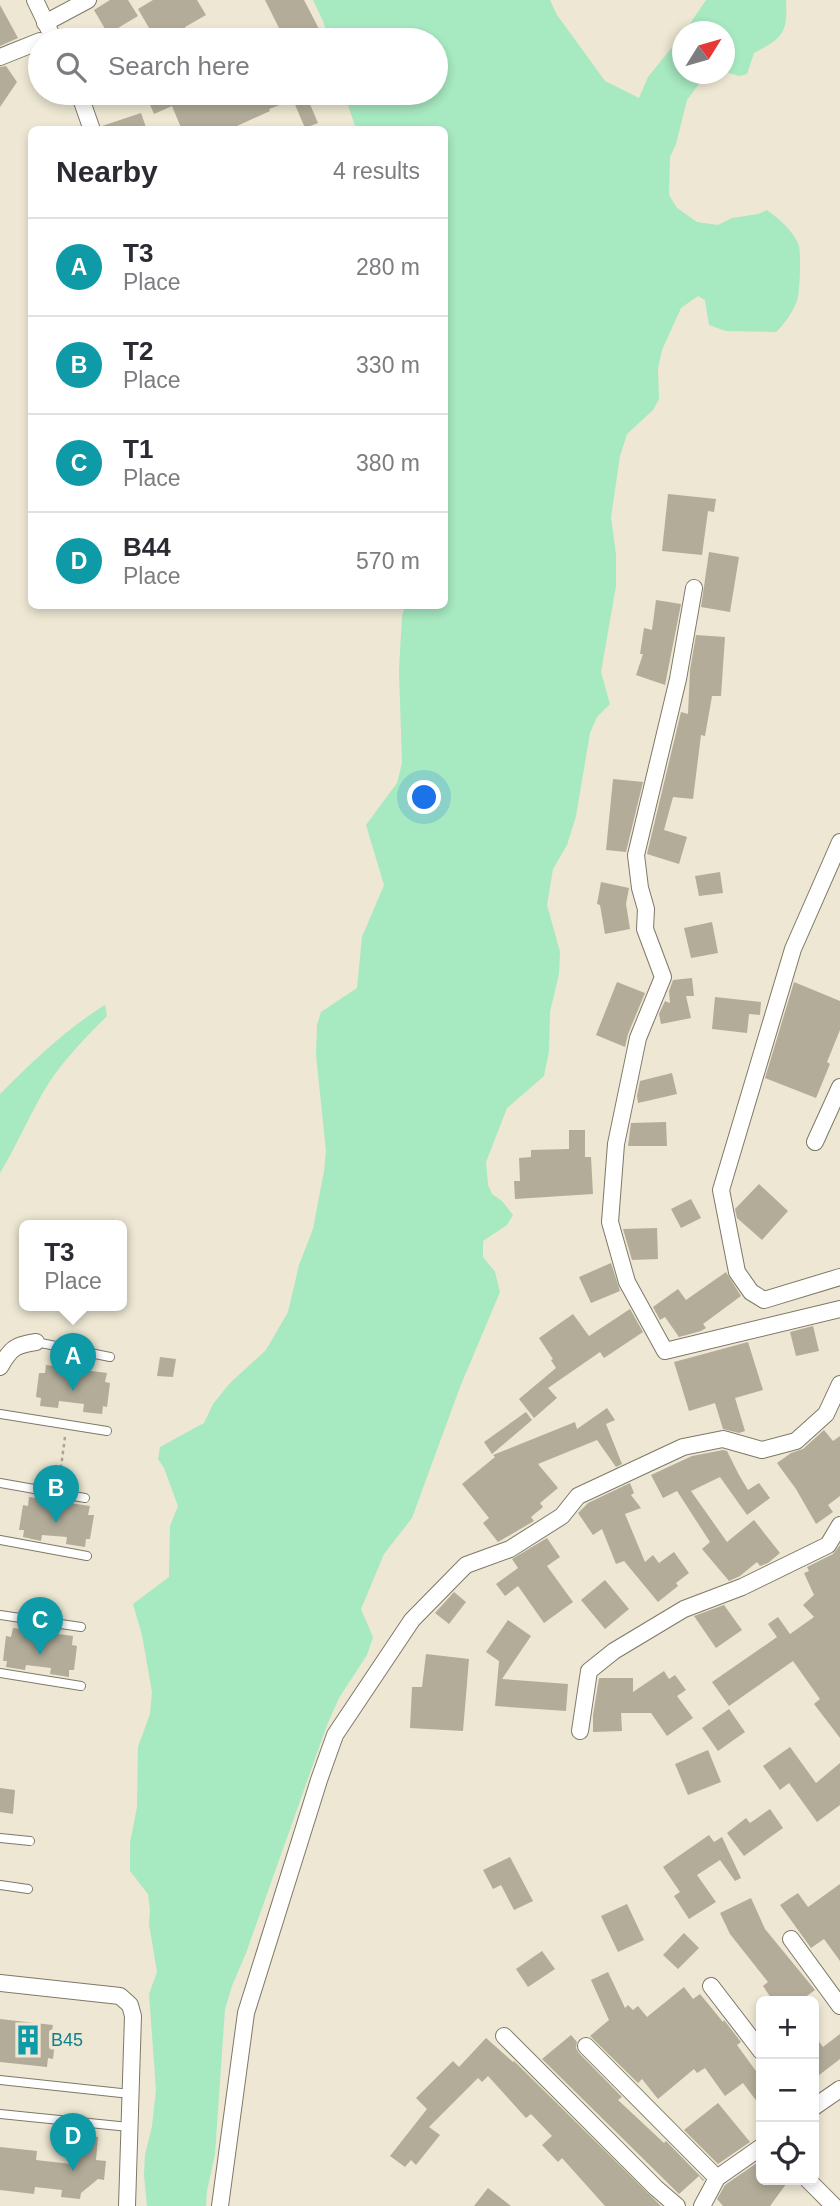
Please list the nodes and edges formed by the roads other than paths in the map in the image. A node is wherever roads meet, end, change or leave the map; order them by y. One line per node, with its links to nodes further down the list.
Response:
1 (35, 0): 3 (street)
2 (88, 0): 4 (street)
3 (44, 28)
4 (56, 28)
5 (28, 44): 6 (street)
6 (0, 57)
7 (83, 105): 8 (street)
8 (91, 126)
9 (694, 588): 14 (street)
10 (840, 842): 13 (street)
11 (840, 1087): 12 (street)
12 (815, 1142)
13 (840, 1278)
14 (840, 1309)
15 (36, 1342): 16 (lane); 17 (street)
16 (110, 1357)
17 (0, 1367)
18 (840, 1384): 53 (street)
19 (0, 1414): 20 (lane)
20 (107, 1431)
21 (0, 1483): 22 (lane)
22 (85, 1498)
23 (840, 1525): 25 (street)
24 (0, 1540): 26 (lane)
25 (834, 1542): 31 (street)
26 (87, 1556)
27 (0, 1615): 28 (lane)
28 (81, 1627)
29 (0, 1673): 30 (lane)
30 (80, 1686)
31 (580, 1731)
32 (0, 1838): 33 (lane)
33 (30, 1841)
34 (0, 1885): 35 (lane)
35 (28, 1889)
36 (791, 1939): 39 (street)
37 (0, 1983): 48 (street)
38 (711, 1986): 41 (street)
39 (840, 2006)
40 (504, 2036): 54 (street)
41 (756, 2044)
42 (586, 2046): 50 (street)
43 (0, 2080): 45 (lane)
44 (840, 2089): 46 (street)
45 (121, 2093)
46 (819, 2104)
47 (0, 2114): 48 (lane)
48 (130, 2127): 52 (street)
49 (756, 2151): 50 (street)
50 (718, 2178): 55 (street)
51 (813, 2185): 56 (street)
52 (127, 2206)
53 (220, 2206)
54 (677, 2206)
55 (702, 2206)
56 (834, 2206)

